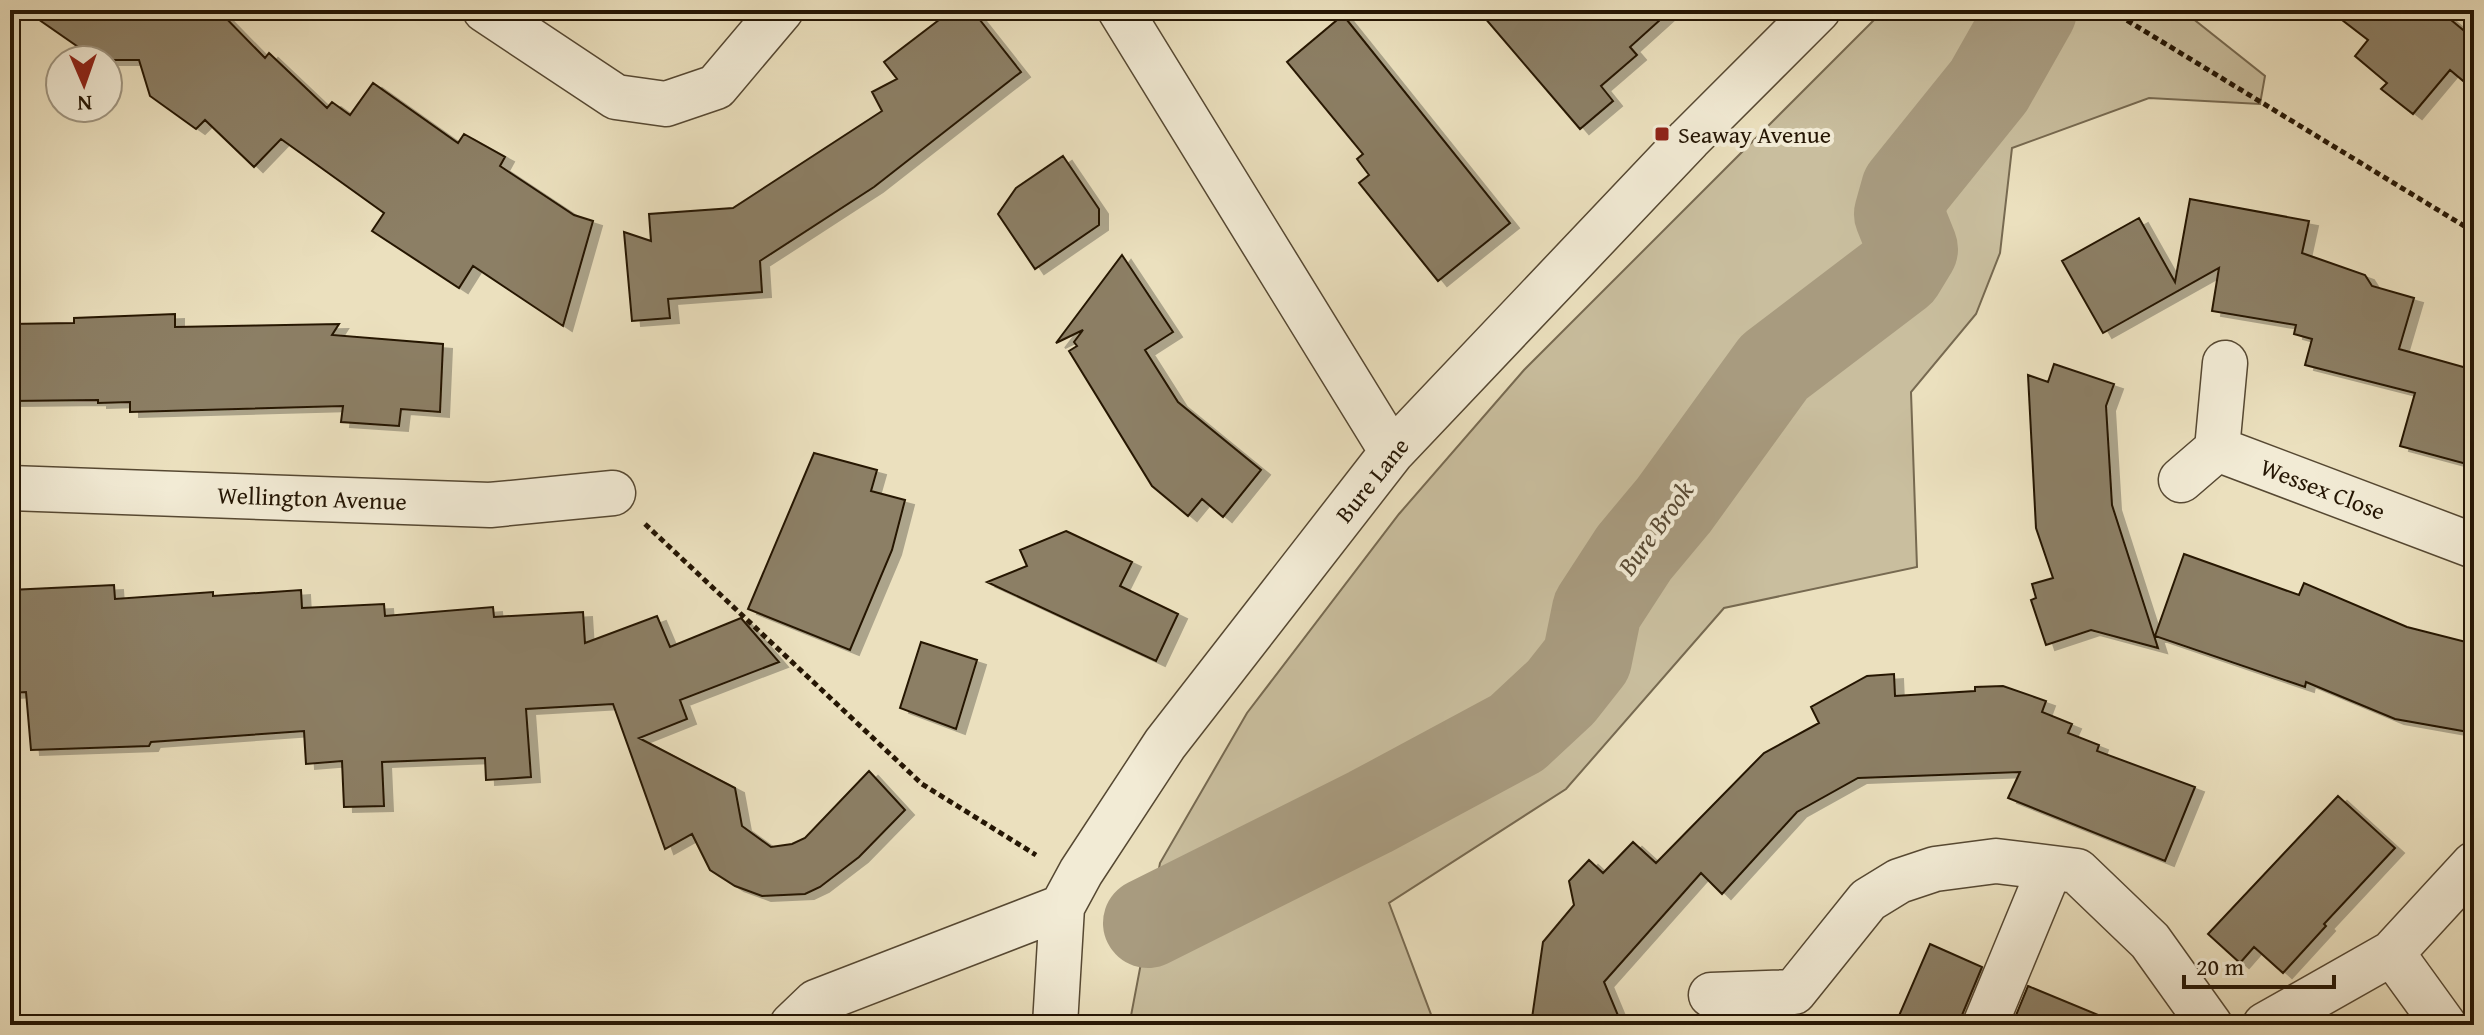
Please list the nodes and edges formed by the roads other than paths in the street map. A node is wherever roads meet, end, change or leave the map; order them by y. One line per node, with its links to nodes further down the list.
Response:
1 (485, 10): 2 (street)
2 (781, 10)
3 (1120, 10): 7 (street)
4 (1818, 10): 7 (street, Bure Lane)
5 (2225, 363): 6 (street)
6 (2217, 449): 8 (street); 11 (street, Wessex Close)
7 (1392, 452): 14 (street, Bure Lane)
8 (2181, 480)
9 (10, 488): 10 (street, Wellington Avenue)
10 (613, 493)
11 (2474, 546)
12 (2474, 864): 15 (street)
13 (2050, 868): 17 (street); 20 (street); 21 (street)
14 (1062, 907): 18 (street); 19 (street, Bure Lane)
15 (2392, 953): 22 (street); 23 (street)
16 (1711, 995): 17 (street)
17 (1800, 1008)
18 (792, 1025)
19 (1055, 1025)
20 (1985, 1025)
21 (2210, 1025)
22 (2265, 1025)
23 (2444, 1025)

